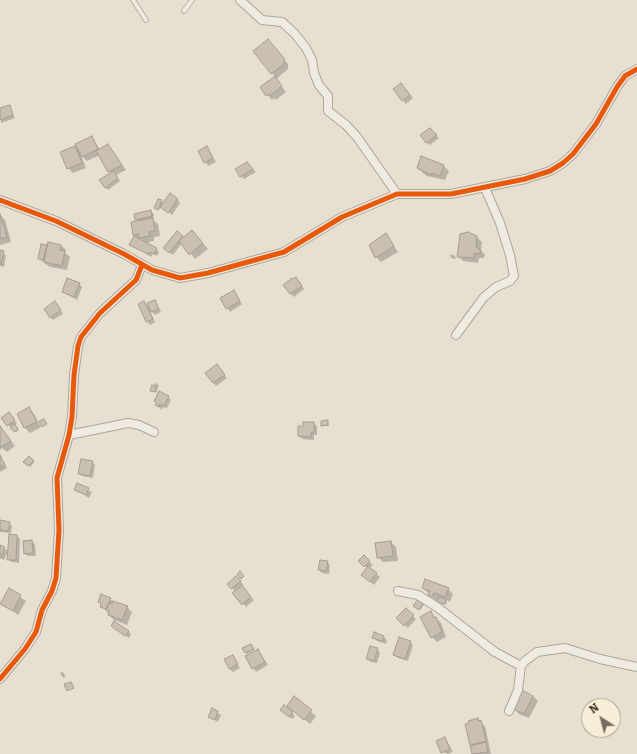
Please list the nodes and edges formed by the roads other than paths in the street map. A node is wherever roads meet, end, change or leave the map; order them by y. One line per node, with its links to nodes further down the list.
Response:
1 (133, 0): 5 (lane)
2 (192, 0): 4 (lane)
3 (240, 0): 8 (street)
4 (184, 11)
5 (146, 20)
6 (637, 69): 7 (street)
7 (485, 188): 8 (street); 11 (street)
8 (397, 194): 10 (street)
9 (0, 200): 10 (street)
10 (142, 265): 13 (street)
11 (456, 335)
12 (154, 432): 13 (street)
13 (70, 435): 17 (street)
14 (398, 591): 15 (street)
15 (521, 666): 16 (street); 18 (street)
16 (637, 667)
17 (0, 679)
18 (509, 711)

